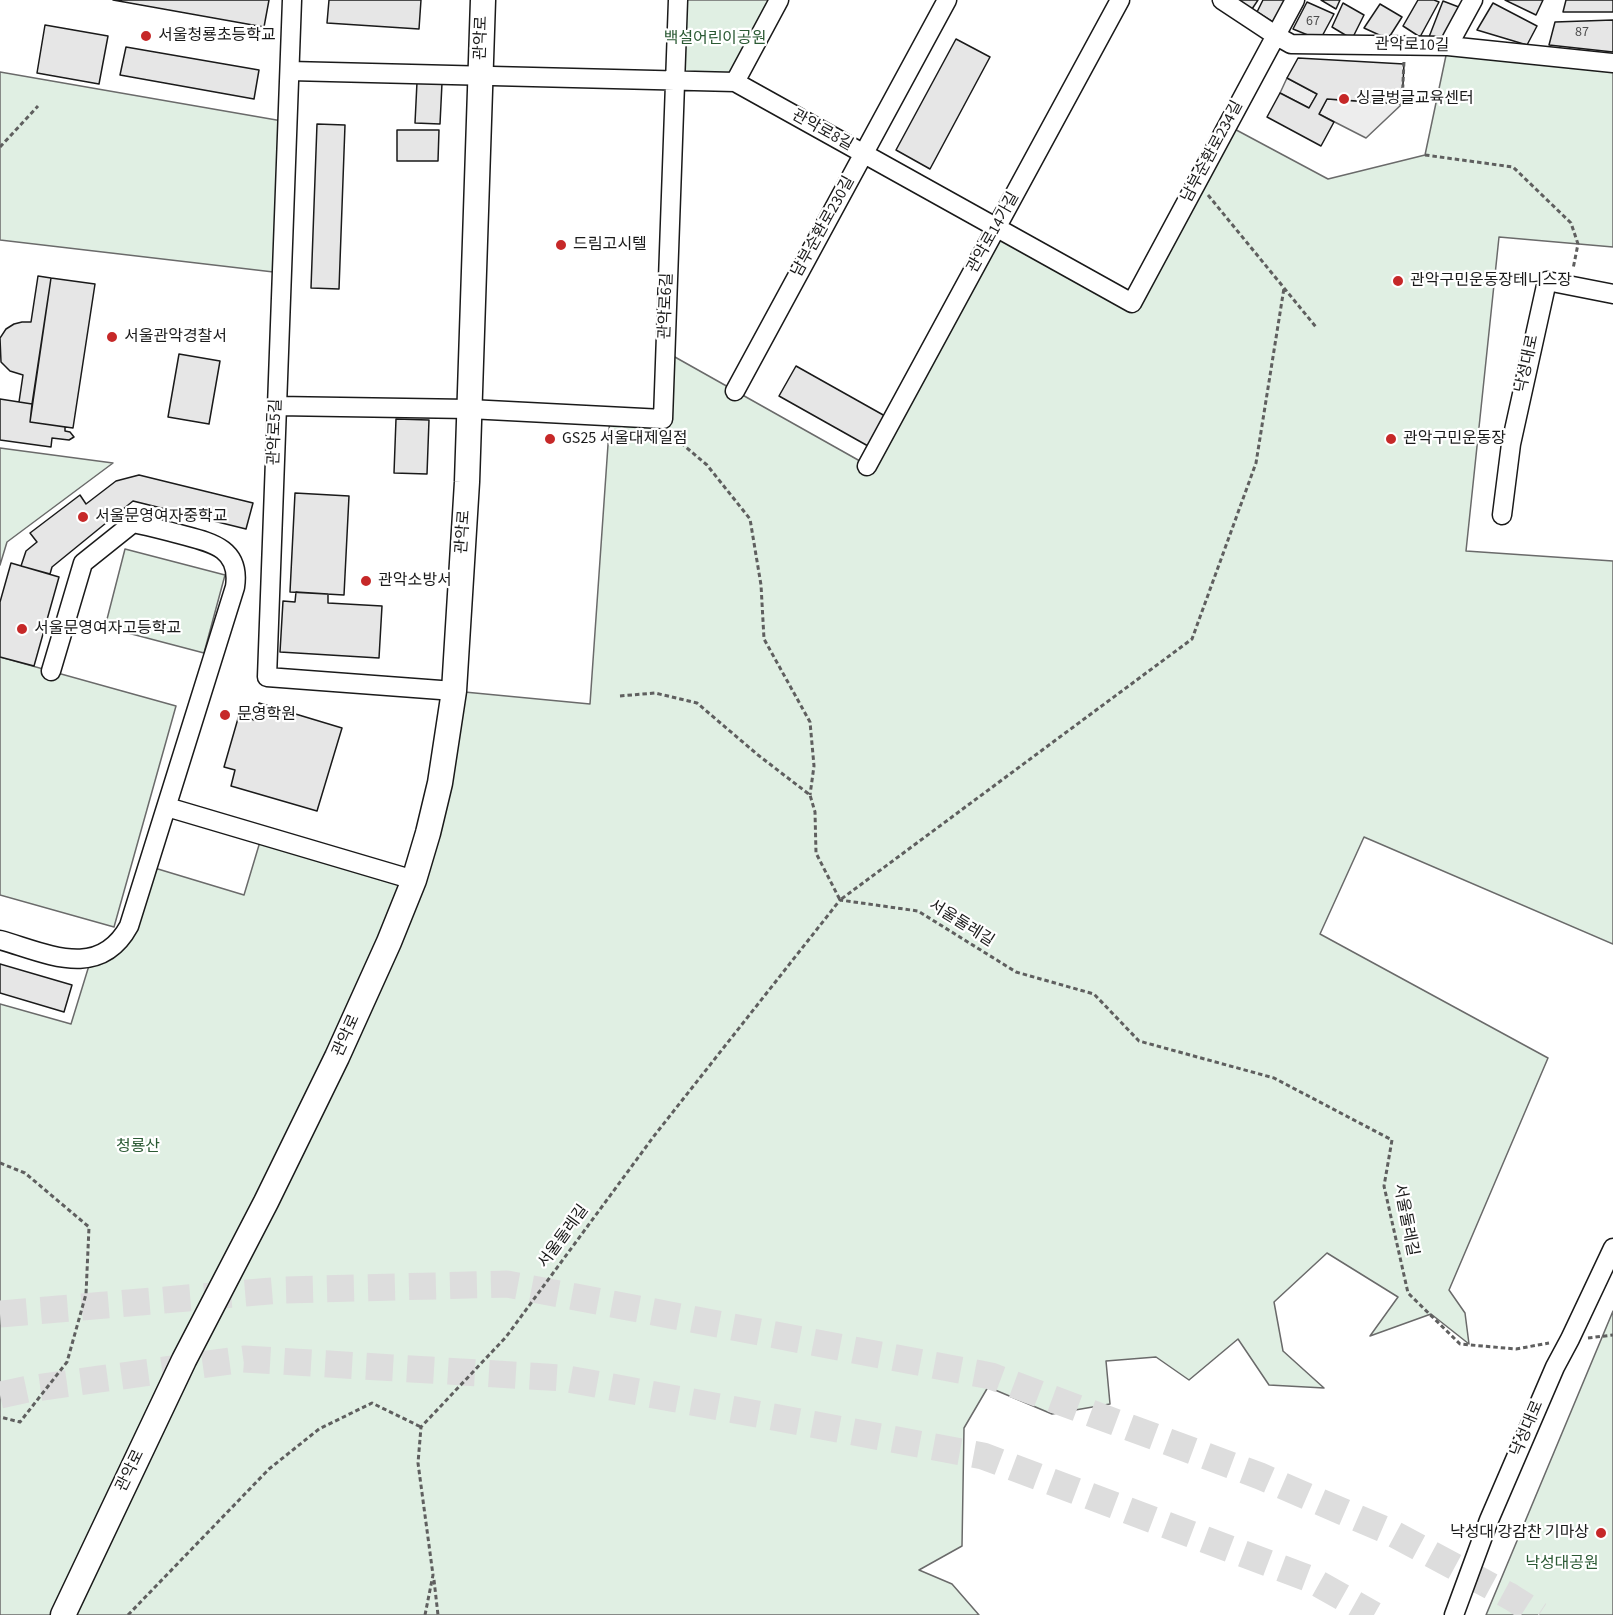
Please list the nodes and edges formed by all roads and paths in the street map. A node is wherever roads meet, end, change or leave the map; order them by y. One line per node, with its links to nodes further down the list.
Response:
1 (292, 0): 14 (street, 관악로5길)
2 (483, 0): 15 (main road, 관악로)
3 (678, 0): 16 (street, 관악로6길)
4 (779, 0): 17 (street)
5 (947, 0): 21 (street, 남부순환로230길)
6 (1120, 0): 24 (street, 관악로14가길)
7 (1222, 0): 10 (street, 관악로10길)
8 (1295, 0): 10 (street, 남부순환로234길)
9 (1473, 0): 12 (street)
10 (1275, 35): 11 (street, 관악로10길); 23 (street, 남부순환로234길)
11 (1405, 46): 12 (street, 관악로10길); 18 (path)
12 (1448, 46): 13 (street, 관악로10길)
13 (1613, 63)
14 (290, 71): 15 (street, 관악로); 31 (street, 관악로5길)
15 (481, 76): 16 (street, 관악로8길); 32 (main road, 관악로)
16 (675, 80): 17 (street, 관악로8길); 32 (street, 관악로6길)
17 (735, 82): 21 (street, 관악로8길)
18 (1402, 104)
19 (38, 106): 20 (path)
20 (0, 147)
21 (864, 153): 24 (street, 관악로8길); 30 (street, 남부순환로230길)
22 (1425, 155): 25 (path)
23 (1197, 182): 26 (path); 28 (street, 남부순환로234길)
24 (996, 228): 28 (street, 관악로8길); 34 (street, 관악로14가길)
25 (1569, 285): 27 (street, 낙성대로); 35 (street, 낙성대로)
26 (1284, 288): 29 (path); 42 (path)
27 (1613, 294)
28 (1132, 303)
29 (1316, 327)
30 (735, 391)
31 (277, 406): 32 (street); 37 (street, 관악로5길)
32 (470, 409): 37 (main road, 관악로)
33 (681, 443): 39 (path)
34 (867, 466)
35 (1502, 515)
36 (51, 671): 40 (street)
37 (454, 691): 41 (main road, 관악로)
38 (620, 696): 39 (path)
39 (810, 795): 42 (path)
40 (167, 807): 41 (street); 43 (street)
41 (414, 880): 51 (main road, 관악로)
42 (840, 900): 47 (path, 서울둘레길); 49 (path, 서울둘레길)
43 (0, 940)
44 (0, 1163): 48 (path)
45 (1613, 1248): 47 (street, 낙성대로)
46 (1613, 1335): 47 (path, 서울둘레길)
47 (1570, 1339): 55 (street, 낙성대로)
48 (0, 1417)
49 (421, 1426): 50 (path); 52 (path)
50 (433, 1575): 53 (path); 54 (path)
51 (63, 1615)
52 (128, 1615)
53 (425, 1615)
54 (438, 1615)
55 (1454, 1615)

